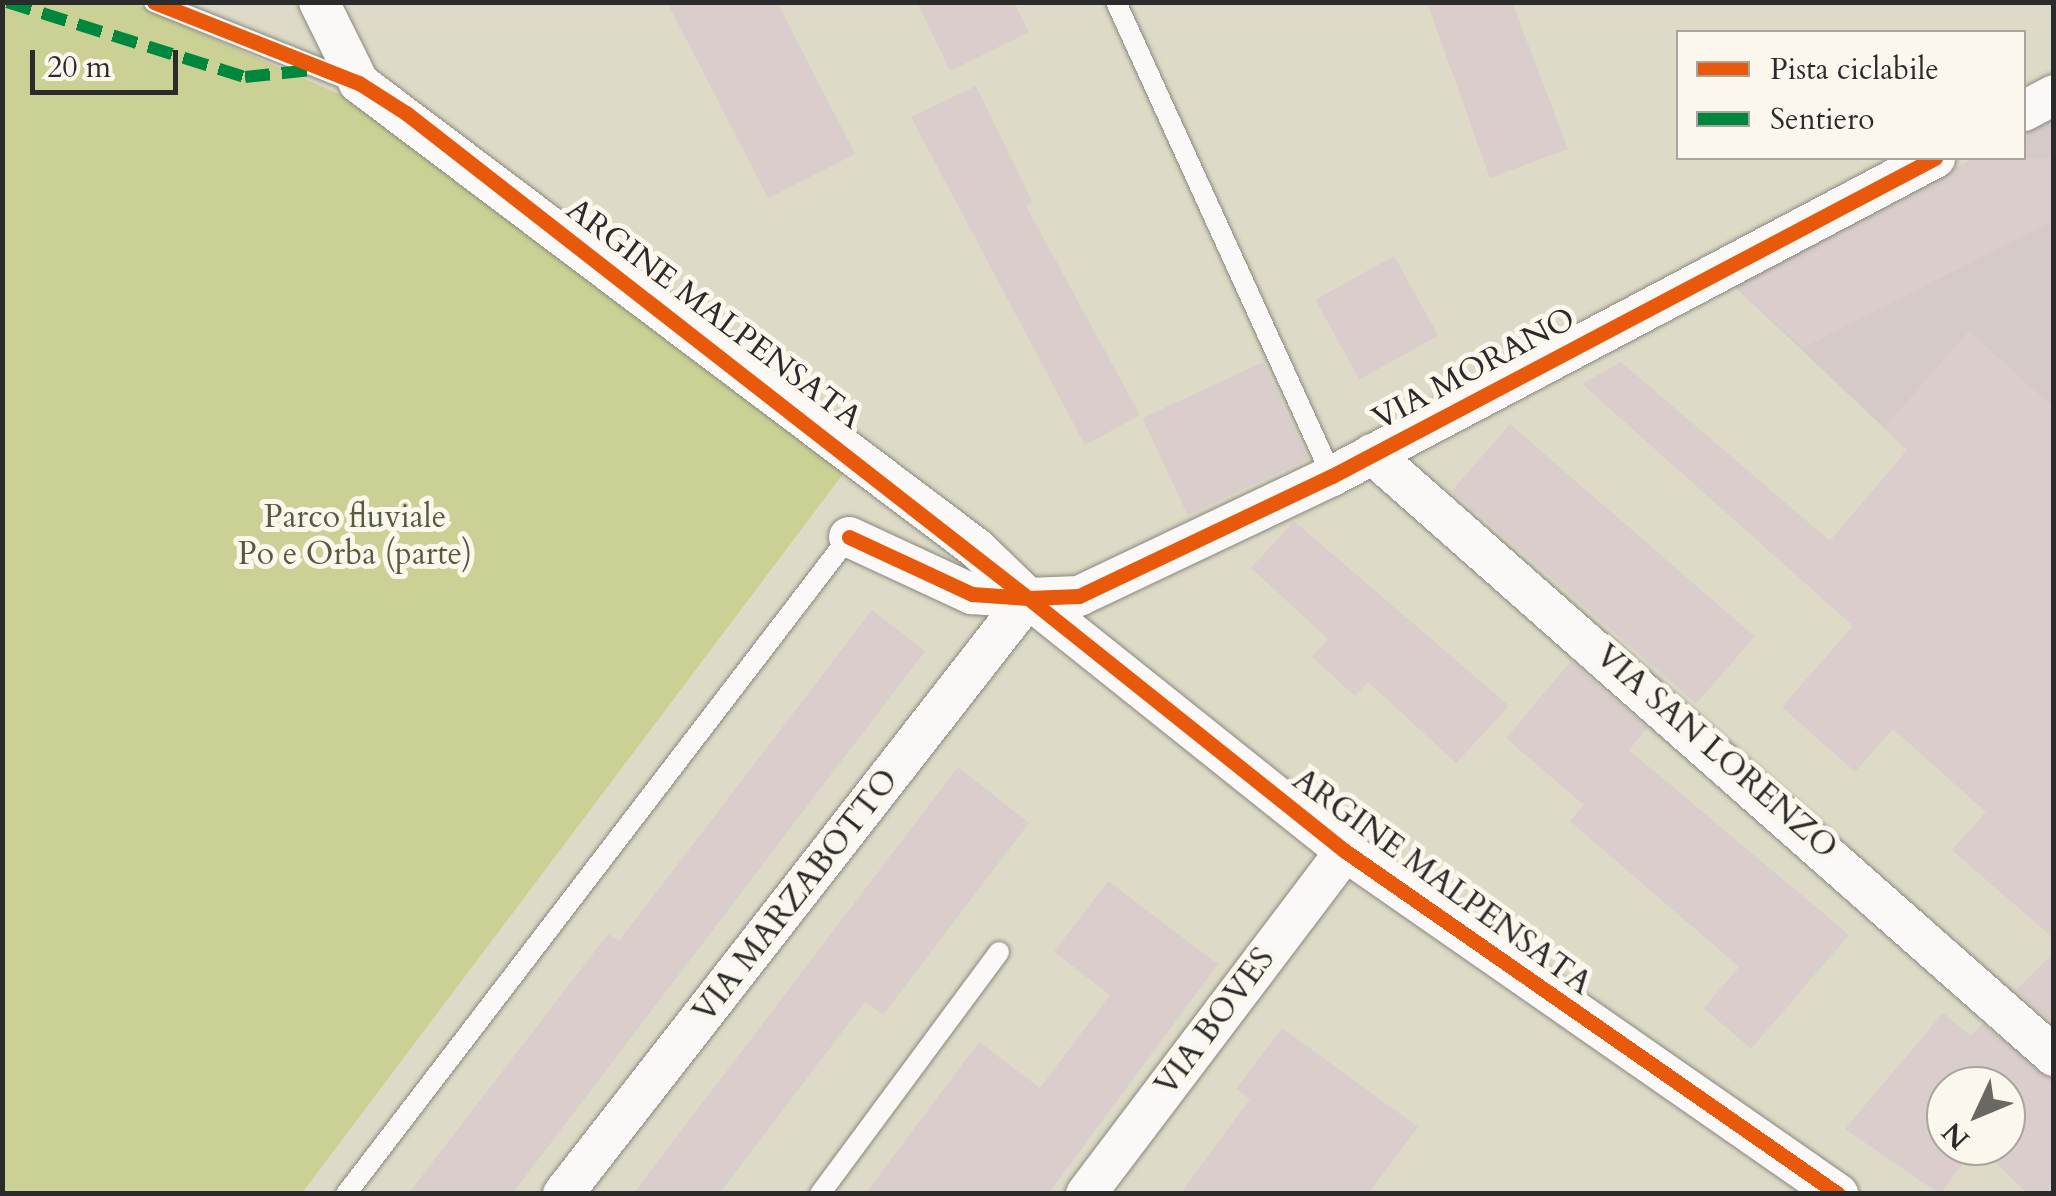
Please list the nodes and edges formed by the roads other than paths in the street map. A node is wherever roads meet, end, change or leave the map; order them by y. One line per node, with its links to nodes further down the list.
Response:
1 (154, 2): 4 (lane)
2 (319, 2): 4 (street)
3 (1116, 2): 9 (lane)
4 (358, 83): 11 (street, ARGINE MALPENSATA)
5 (2054, 95): 6 (street)
6 (2026, 110)
7 (1931, 160): 8 (street, VIA MORANO)
8 (1372, 454): 9 (street, VIA MORANO); 14 (street, VIA SAN LORENZO)
9 (1332, 476): 11 (street, VIA MORANO)
10 (849, 537): 11 (street); 15 (lane)
11 (1028, 598): 12 (street, ARGINE MALPENSATA); 16 (street, VIA MARZABOTTO)
12 (1345, 851): 18 (street, VIA BOVES); 19 (street, ARGINE MALPENSATA)
13 (999, 952): 17 (lane)
14 (2054, 1056)
15 (355, 1190)
16 (563, 1194)
17 (820, 1194)
18 (1086, 1194)
19 (1838, 1194)

